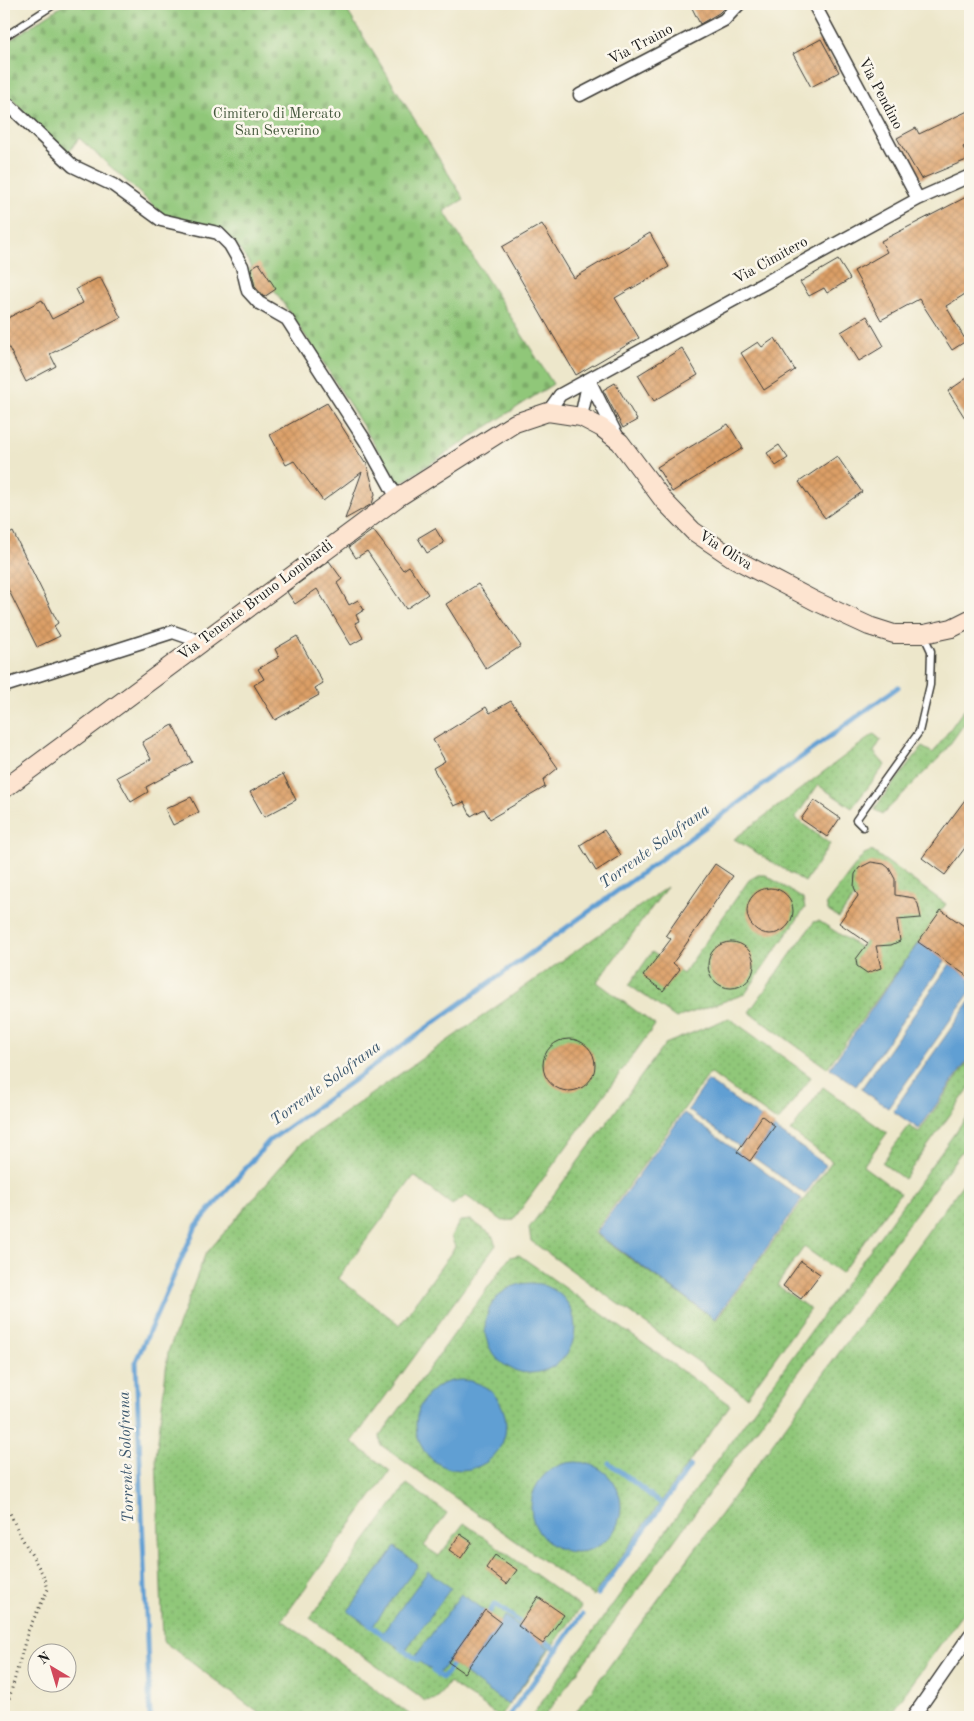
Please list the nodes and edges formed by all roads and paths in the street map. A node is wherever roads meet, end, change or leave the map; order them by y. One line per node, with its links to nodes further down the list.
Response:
1 (55, 4): 4 (lane)
2 (739, 4): 5 (street, Via Traino)
3 (814, 4): 8 (street, Via Pendino)
4 (4, 37)
5 (580, 95)
6 (4, 105): 14 (street)
7 (970, 176): 8 (street, Via Cimitero)
8 (918, 199): 9 (street, Via Cimitero)
9 (589, 380): 10 (street, Via Cimitero); 11 (street); 13 (street)
10 (548, 412): 11 (main road, Via Oliva); 12 (main road, Via Oliva)
11 (581, 418): 13 (main road, Via Oliva)
12 (515, 423): 14 (main road, Via Tenente Bruno Lombardi)
13 (620, 442): 16 (main road, Via Oliva)
14 (397, 498): 17 (main road, Via Tenente Bruno Lombardi)
15 (970, 620): 16 (main road, Via Oliva)
16 (924, 634): 20 (lane)
17 (202, 642): 18 (street); 19 (main road, Via Tenente Bruno Lombardi)
18 (4, 686)
19 (4, 789)
20 (863, 828)
21 (4, 1500): 23 (path)
22 (970, 1635): 24 (street)
23 (4, 1717)
24 (913, 1717)

